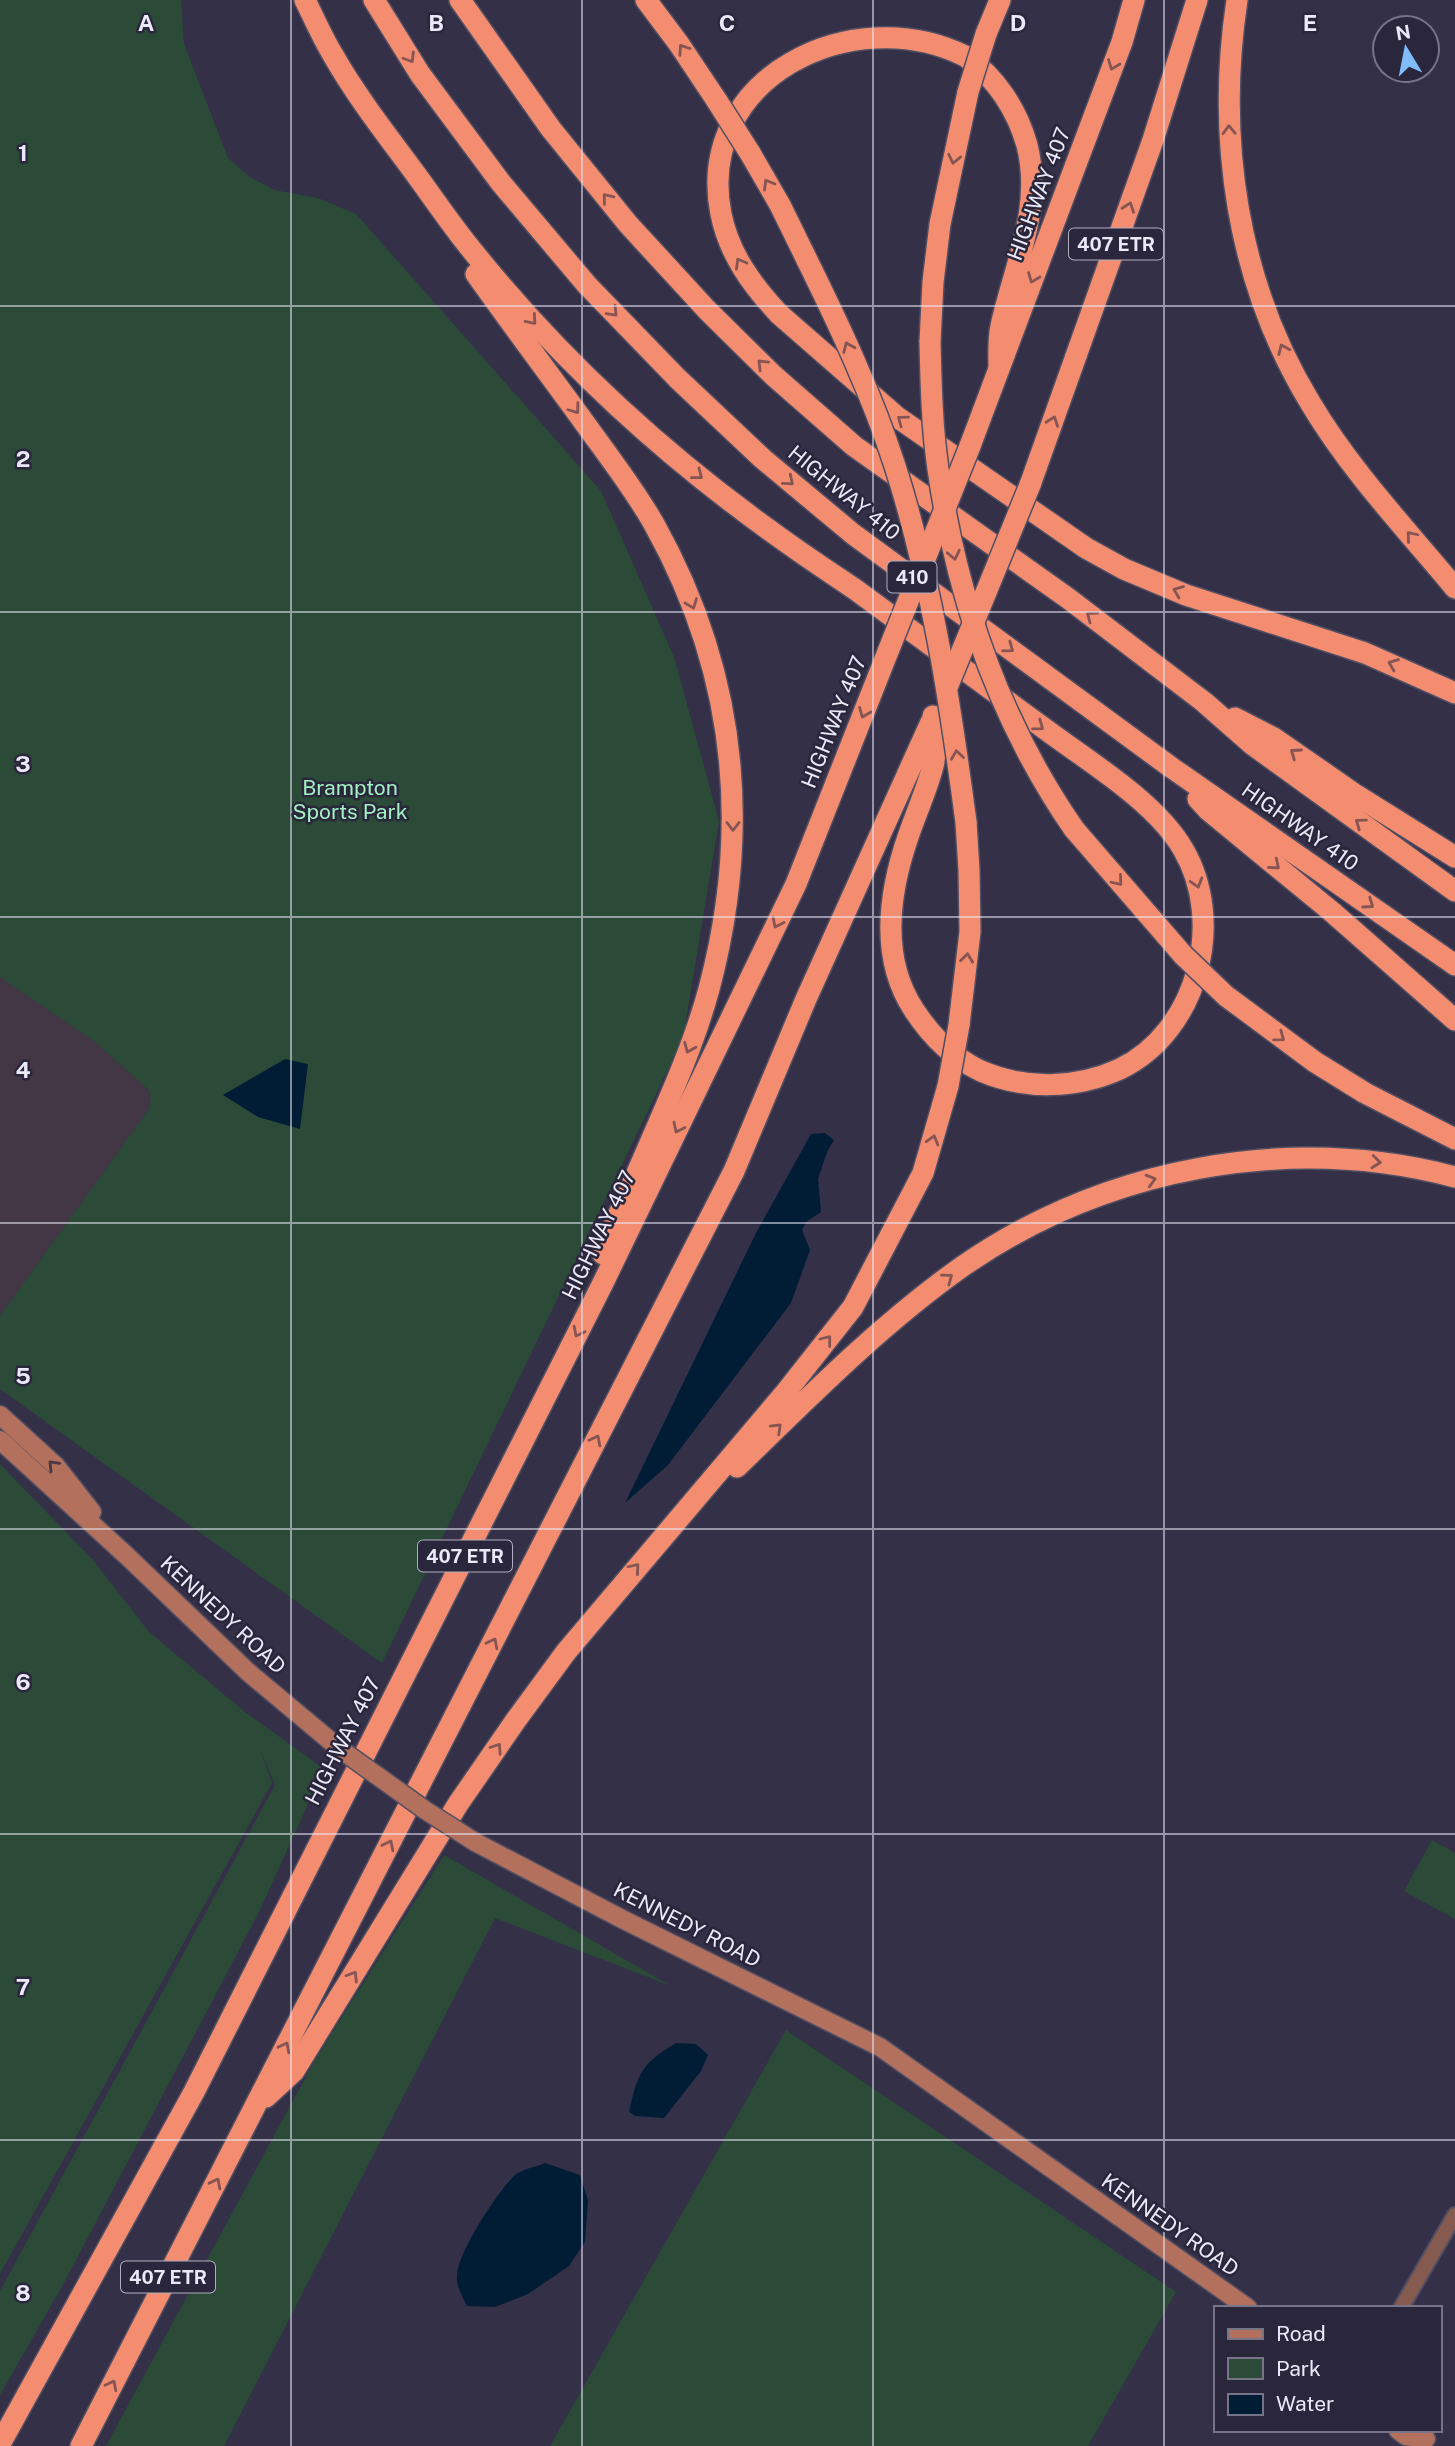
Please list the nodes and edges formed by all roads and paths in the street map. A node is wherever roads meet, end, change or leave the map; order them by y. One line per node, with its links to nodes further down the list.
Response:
1 (305, 0): 9 (highway)
2 (374, 0): 15 (highway, HIGHWAY 410 / 410, one-way to 15)
3 (460, 0): 13 (highway, HIGHWAY 410, one-way to 3)
4 (646, 0): 25 (highway, one-way to 4, bridge)
5 (1000, 0): 20 (highway, one-way to 20, bridge)
6 (1134, 0): 10 (highway, HIGHWAY 407 / 407 ETR, one-way to 10)
7 (1197, 0): 14 (highway, 407 ETR, one-way to 7, bridge)
8 (1237, 0): 11 (highway, one-way to 8)
9 (370, 112): 14 (highway, one-way to 14); 22 (highway, one-way to 22)
10 (999, 368): 12 (highway, one-way to 10); 22 (highway, HIGHWAY 407 / 407 ETR, one-way to 22, bridge)
11 (1455, 588)
12 (1455, 693)
13 (1204, 702): 16 (highway, one-way to 13); 17 (highway, HIGHWAY 410, one-way to 13)
14 (933, 716): 27 (highway, 407 ETR, one-way to 14)
15 (1172, 768): 18 (highway, HIGHWAY 410 / 410, one-way to 18); 19 (highway, one-way to 19)
16 (1455, 857)
17 (1455, 891)
18 (1455, 965)
19 (1455, 1020)
20 (1455, 1139)
21 (1455, 1177): 25 (highway, one-way to 21)
22 (603, 1283): 33 (highway, HIGHWAY 407 / 407 ETR, one-way to 33)
23 (0, 1415): 26 (main road, KENNEDY ROAD, one-way to 23)
24 (0, 1440): 26 (main road, KENNEDY ROAD)
25 (688, 1505): 27 (highway, one-way to 25)
26 (127, 1556): 29 (main road, KENNEDY ROAD, bridge)
27 (254, 2108): 34 (highway, 407 ETR, one-way to 27)
28 (1455, 2215): 30 (street)
29 (1245, 2306)
30 (1402, 2306)
31 (1401, 2432): 32 (main road)
32 (1427, 2438)
33 (0, 2444)
34 (81, 2446)

